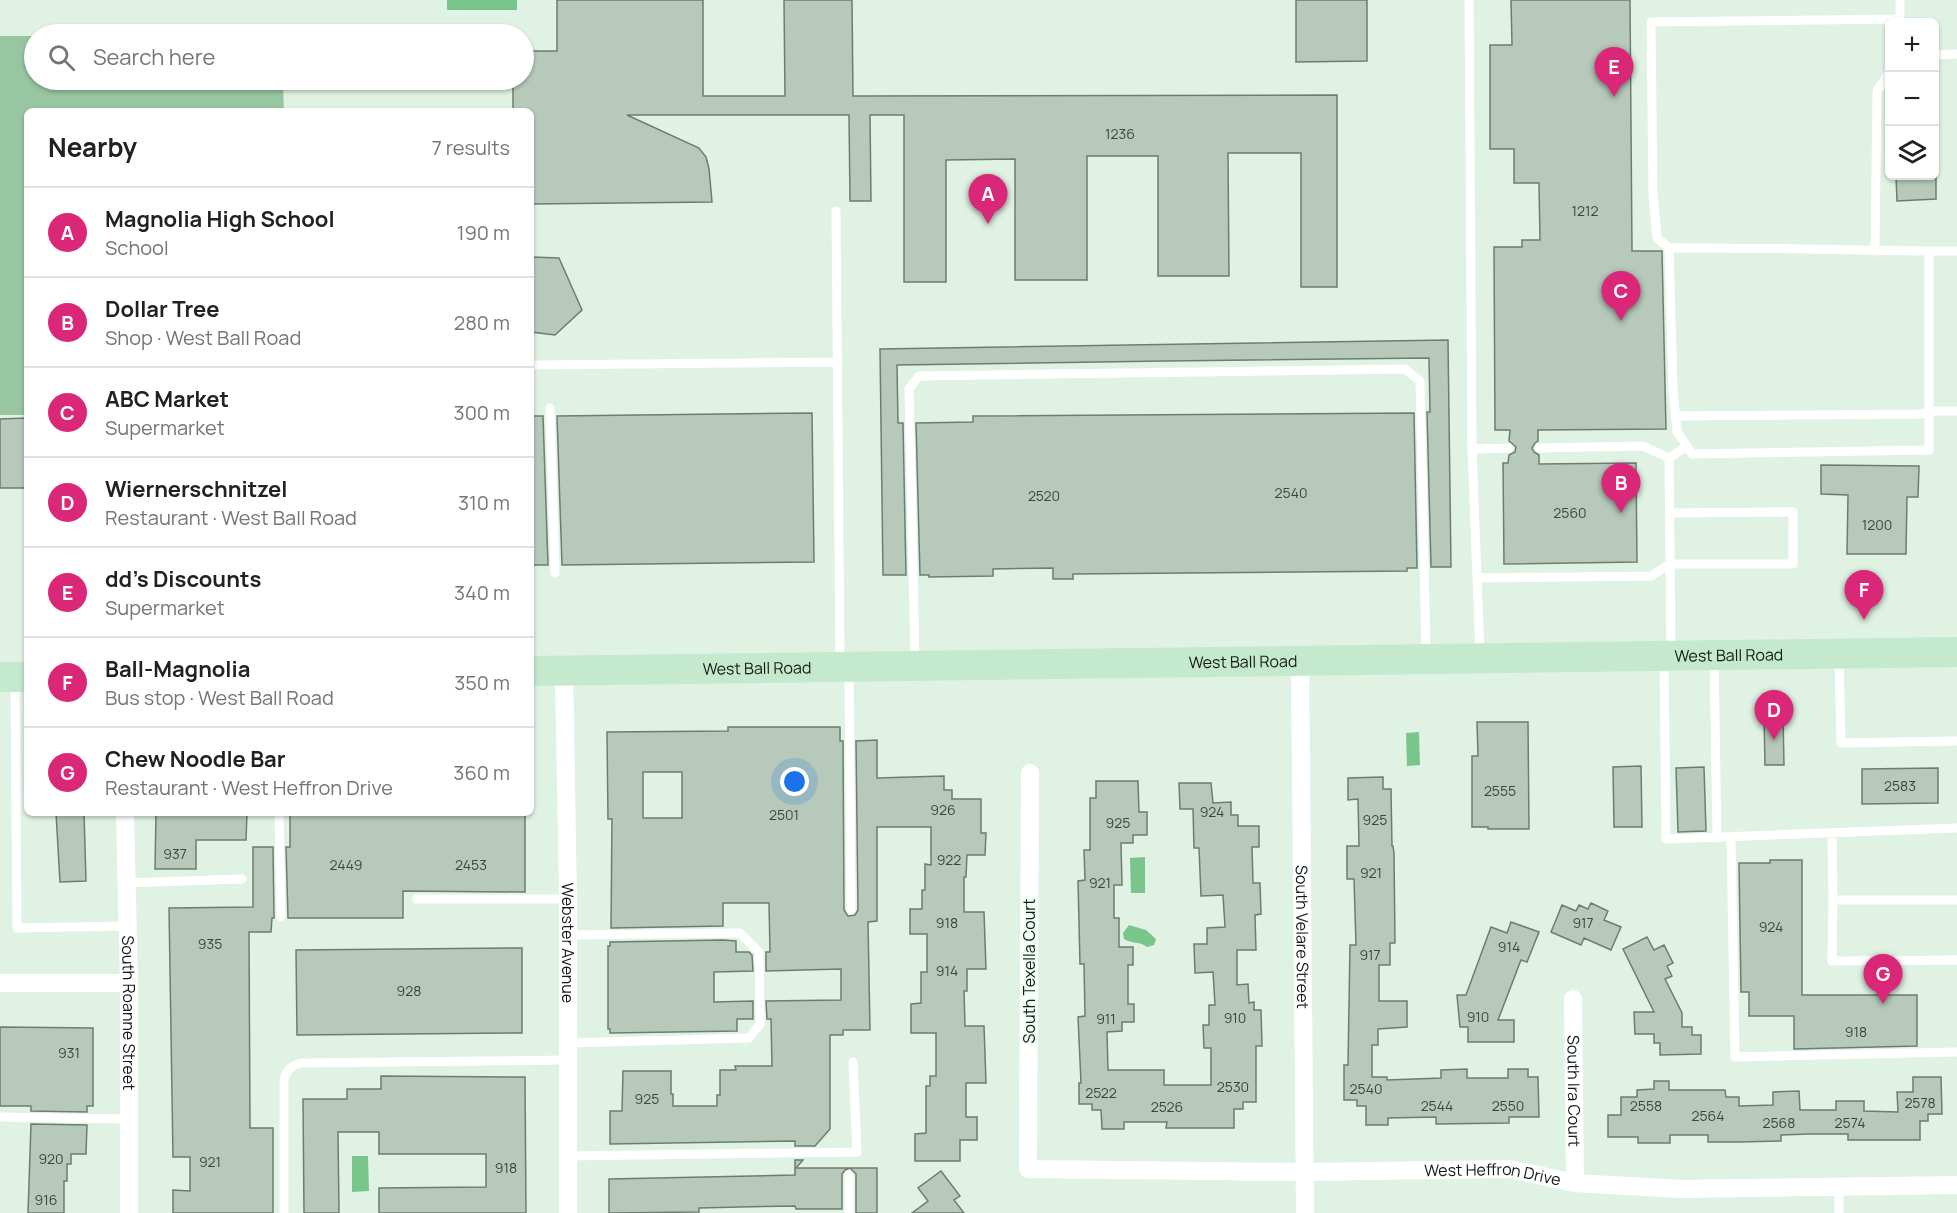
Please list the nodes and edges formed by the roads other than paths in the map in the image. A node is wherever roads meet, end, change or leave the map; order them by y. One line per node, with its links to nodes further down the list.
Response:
1 (1469, 0): 22 (lane)
2 (1900, 0): 3 (lane)
3 (1900, 18)
4 (1885, 21): 9 (lane)
5 (1957, 54): 6 (lane)
6 (1939, 55)
7 (1889, 72): 10 (lane)
8 (836, 211): 13 (lane)
9 (1669, 248): 10 (lane); 18 (lane)
10 (1875, 251): 11 (lane)
11 (1929, 251): 12 (lane); 16 (lane)
12 (1957, 251)
13 (837, 362): 14 (lane); 36 (lane)
14 (534, 364)
15 (550, 408): 26 (lane)
16 (1929, 411): 17 (lane); 18 (lane); 19 (lane)
17 (1957, 411)
18 (1675, 416): 19 (lane)
19 (1688, 446): 23 (lane)
20 (1539, 447): 23 (lane)
21 (1509, 448): 22 (lane)
22 (1472, 449): 27 (lane)
23 (1669, 458): 24 (lane)
24 (1669, 513): 25 (lane); 25 (lane)
25 (1670, 564): 27 (lane); 31 (lane)
26 (555, 573)
27 (1477, 578): 32 (lane)
28 (1957, 652): 29 (main road, West Ball Road)
29 (1839, 654): 30 (main road, West Ball Road); 40 (lane)
30 (1714, 655): 31 (main road, West Ball Road); 48 (lane)
31 (1667, 656): 32 (main road, West Ball Road); 48 (lane)
32 (1480, 659): 33 (main road, West Ball Road)
33 (1426, 660): 34 (main road, West Ball Road); 35 (lane)
34 (1300, 661): 35 (main road, West Ball Road); 71 (street, South Velare Street)
35 (915, 666): 36 (main road, West Ball Road)
36 (845, 667): 38 (main road, West Ball Road); 56 (lane)
37 (534, 671): 38 (main road, West Ball Road)
38 (564, 671): 53 (street, Webster Avenue)
39 (14, 677): 41 (lane)
40 (1957, 741)
41 (15, 755): 42 (lane); 58 (lane)
42 (24, 755)
43 (1030, 773): 70 (street, South Texella Court)
44 (125, 816): 51 (street, South Roanne Street)
45 (279, 816): 57 (lane)
46 (1957, 828): 47 (lane)
47 (1832, 833): 49 (lane); 54 (lane)
48 (1717, 838): 49 (lane)
49 (1731, 838): 65 (lane)
50 (242, 879): 51 (lane)
51 (125, 883): 58 (street, South Roanne Street)
52 (417, 898): 53 (lane)
53 (568, 898): 59 (street, Webster Avenue)
54 (1833, 900): 55 (lane); 60 (lane)
55 (1957, 900)
56 (851, 910)
57 (281, 916)
58 (127, 926): 62 (street, South Roanne Street)
59 (568, 935): 64 (street, Webster Avenue); 64 (lane)
60 (1957, 960)
61 (0, 983): 62 (street)
62 (129, 983): 68 (street, South Roanne Street)
63 (1573, 999): 73 (street, South Ira Court)
64 (568, 1051): 69 (street, Webster Avenue); 77 (lane)
65 (1957, 1052)
66 (853, 1062): 69 (lane)
67 (0, 1117): 68 (lane)
68 (129, 1119): 76 (street, South Roanne Street)
69 (568, 1156): 78 (street, Webster Avenue)
70 (1028, 1169): 71 (street, West Heffron Drive)
71 (1305, 1172): 73 (street, West Heffron Drive); 80 (street, South Velare Street)
72 (849, 1175): 79 (lane)
73 (1575, 1183): 75 (street, West Heffron Drive)
74 (1957, 1185): 75 (street, West Heffron Drive)
75 (1839, 1187): 81 (lane)
76 (129, 1213)
77 (284, 1213)
78 (568, 1213)
79 (849, 1213)
80 (1305, 1213)
81 (1839, 1213)

